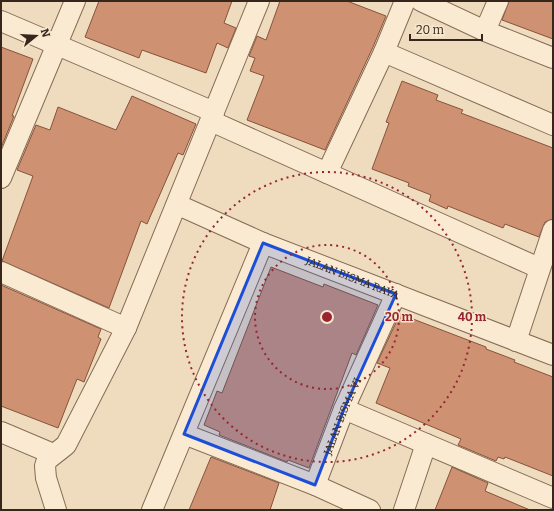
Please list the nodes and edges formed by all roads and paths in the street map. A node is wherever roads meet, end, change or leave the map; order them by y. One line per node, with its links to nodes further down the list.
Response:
1 (75, 1): 8 (street)
2 (259, 1): 11 (street)
3 (405, 1): 9 (street)
4 (421, 1): 7 (street)
5 (498, 1): 7 (street)
6 (1, 21): 8 (street)
7 (485, 31): 10 (street)
8 (57, 45): 11 (street); 14 (street)
9 (384, 52): 12 (street); 13 (street)
10 (553, 58)
11 (213, 116): 13 (street); 15 (street)
12 (553, 124)
13 (327, 173): 18 (street)
14 (1, 178)
15 (176, 206): 17 (street, JALAN BISMA RAYA); 21 (street)
16 (553, 230): 18 (street)
17 (263, 243): 20 (street, JALAN BISMA RAYA); 26 (street)
18 (539, 268): 22 (street)
19 (1, 272): 21 (street)
20 (396, 294): 22 (street, JALAN BISMA RAYA); 24 (street, JALAN BISMA VI)
21 (126, 328): 28 (street)
22 (516, 341): 23 (street, JALAN BISMA RAYA)
23 (553, 355)
24 (344, 409): 27 (street); 29 (street, JALAN BISMA VI)
25 (1, 432): 28 (street)
26 (184, 434): 29 (street); 32 (street)
27 (426, 444): 30 (street); 34 (street)
28 (53, 454): 31 (street)
29 (315, 485): 33 (street)
30 (553, 498)
31 (56, 510)
32 (152, 510)
33 (370, 510)
34 (404, 510)

